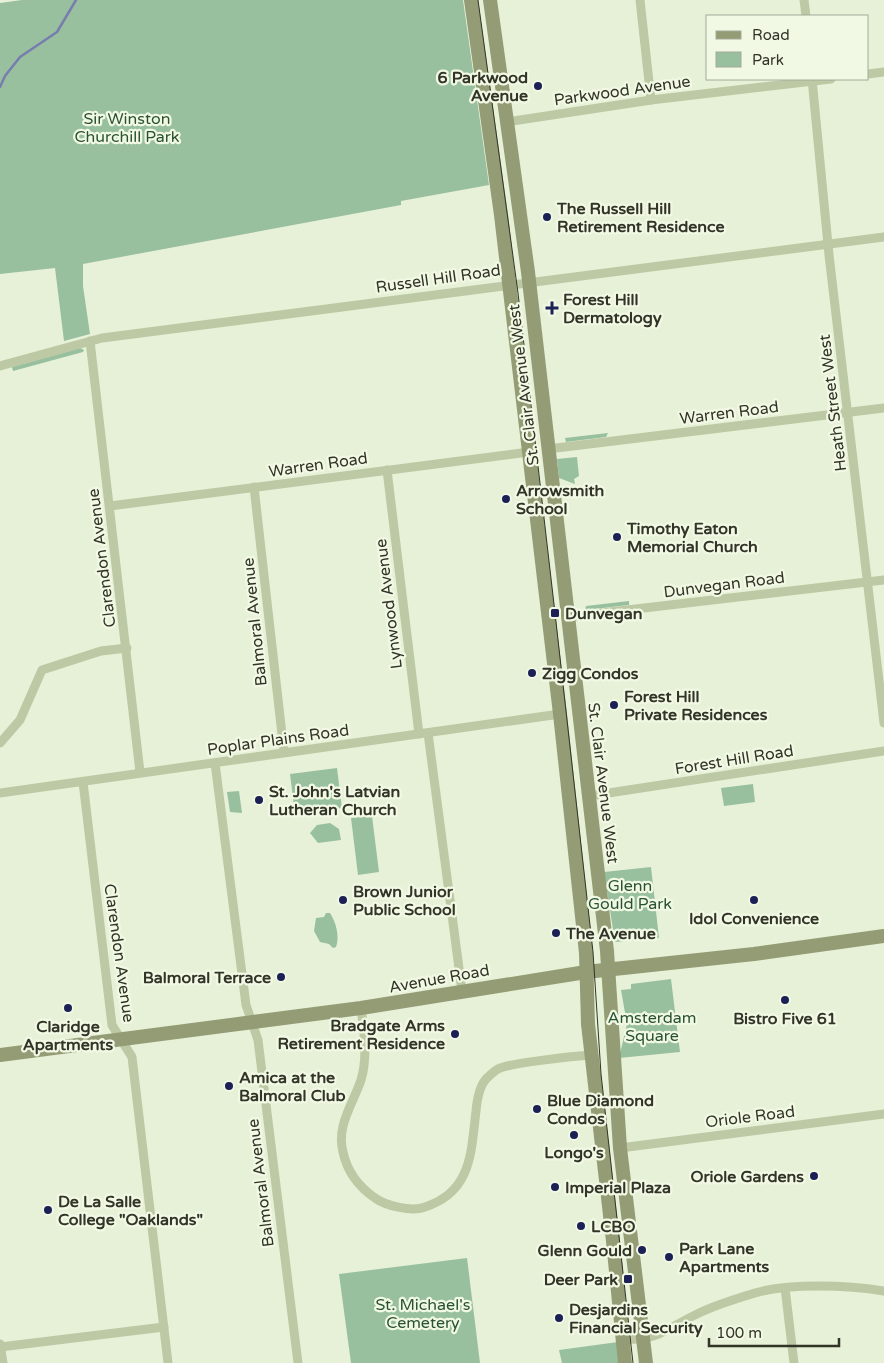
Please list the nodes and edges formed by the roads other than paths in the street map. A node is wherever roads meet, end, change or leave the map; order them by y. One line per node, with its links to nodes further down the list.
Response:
1 (471, 0): 14 (main road, St. Clair Avenue West)
2 (490, 0): 10 (main road, St. Clair Avenue West)
3 (640, 0): 9 (street)
4 (804, 0): 5 (street)
5 (806, 15)
6 (884, 72): 7 (street)
7 (869, 74)
8 (812, 80): 9 (street, Parkwood Avenue); 12 (street, Heath Street West)
9 (651, 100): 10 (street, Parkwood Avenue)
10 (506, 122): 13 (main road, St. Clair Avenue West)
11 (884, 237): 12 (street, Russell Hill Road)
12 (828, 244): 13 (street, Russell Hill Road); 18 (street, Heath Street West)
13 (529, 282): 14 (street, Russell Hill Road); 19 (main road, St. Clair Avenue West)
14 (508, 284): 15 (street, Russell Hill Road); 20 (main road, St. Clair Avenue West)
15 (90, 341): 16 (street, Russell Hill Road); 23 (street, Clarendon Avenue)
16 (0, 366)
17 (884, 408): 18 (street, Warren Road)
18 (849, 413): 19 (street, Warren Road); 27 (street, Heath Street West)
19 (548, 449): 24 (main road, St. Clair Avenue West)
20 (529, 452): 21 (street, Warren Road); 25 (main road, St. Clair Avenue West)
21 (387, 470): 22 (street, Warren Road); 32 (street, Lynwood Avenue)
22 (254, 487): 23 (street, Warren Road); 35 (street, Balmoral Avenue)
23 (110, 506): 29 (street, Clarendon Avenue)
24 (561, 556): 25 (main road); 28 (main road, St. Clair Avenue West)
25 (540, 558): 30 (main road, St. Clair Avenue West)
26 (884, 580): 27 (street, Dunvegan Road)
27 (866, 583): 28 (street, Dunvegan Road); 31 (street, Heath Street West)
28 (567, 617): 40 (main road, St. Clair Avenue West)
29 (126, 648): 33 (street); 37 (street, Clarendon Avenue)
30 (560, 714): 32 (street, Poplar Plains Road); 43 (main road, St. Clair Avenue West)
31 (884, 723)
32 (423, 734): 35 (street, Poplar Plains Road); 44 (street, Lynwood Avenue)
33 (0, 743)
34 (884, 750): 40 (street, Forest Hill Road)
35 (284, 752): 36 (street, Poplar Plains Road)
36 (216, 763): 37 (street, Poplar Plains Road); 46 (street, Balmoral Avenue)
37 (140, 772): 38 (street, Poplar Plains Road)
38 (83, 782): 39 (street, Poplar Plains Road); 47 (street, Clarendon Avenue)
39 (0, 793)
40 (589, 796): 42 (main road, St. Clair Avenue West)
41 (884, 936): 42 (main road, Avenue Road)
42 (608, 970): 43 (main road, Avenue Road); 51 (main road, St. Clair Avenue West)
43 (586, 972): 44 (main road, Avenue Road); 49 (main road, St. Clair Avenue West)
44 (462, 991): 45 (main road, Avenue Road)
45 (361, 1008): 46 (main road, Avenue Road); 49 (street)
46 (252, 1022): 47 (main road, Avenue Road); 60 (street, Balmoral Avenue)
47 (120, 1039): 48 (main road, Avenue Road); 54 (street, Clarendon Avenue)
48 (0, 1055)
49 (592, 1055): 55 (main road, St. Clair Avenue West)
50 (884, 1114): 51 (street, Oriole Road)
51 (620, 1148): 56 (main road, St. Clair Avenue West)
52 (785, 1288): 53 (street); 56 (street); 63 (street)
53 (884, 1291)
54 (164, 1327): 57 (street); 59 (street, Clarendon Avenue)
55 (623, 1338): 56 (street); 61 (main road, St. Clair Avenue West)
56 (643, 1340): 62 (main road, St. Clair Avenue West)
57 (0, 1346): 58 (street)
58 (2, 1363)
59 (168, 1363)
60 (298, 1363)
61 (625, 1363)
62 (646, 1363)
63 (794, 1363)

